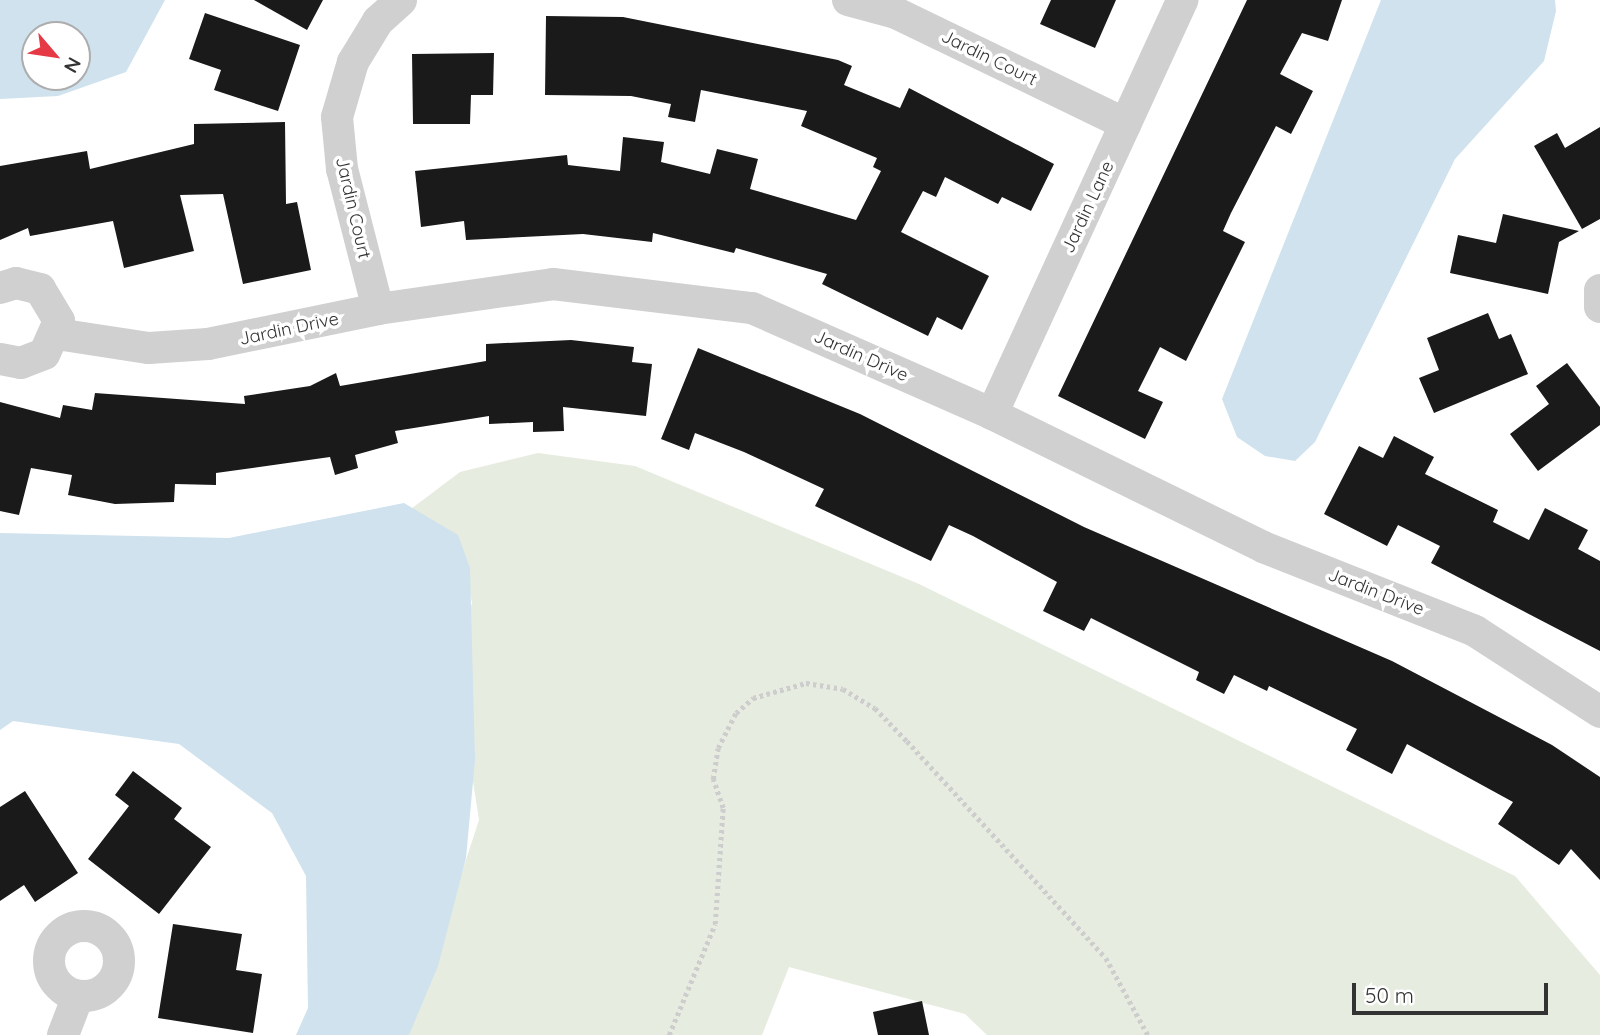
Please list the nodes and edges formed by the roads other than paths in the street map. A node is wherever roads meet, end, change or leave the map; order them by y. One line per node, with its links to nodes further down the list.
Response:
1 (401, 0): 8 (street, Jardin Court)
2 (848, 0): 4 (street, Jardin Court)
3 (1182, 0): 4 (street, Jardin Lane)
4 (1126, 124): 11 (street, Jardin Lane)
5 (0, 288): 9 (street)
6 (1600, 290): 7 (street)
7 (1600, 307)
8 (378, 309): 9 (street, Jardin Drive); 11 (street, Jardin Drive)
9 (57, 334): 10 (street)
10 (0, 359)
11 (992, 414): 12 (street, Jardin Drive)
12 (1600, 712)
13 (78, 996): 14 (street)
14 (63, 1035)

